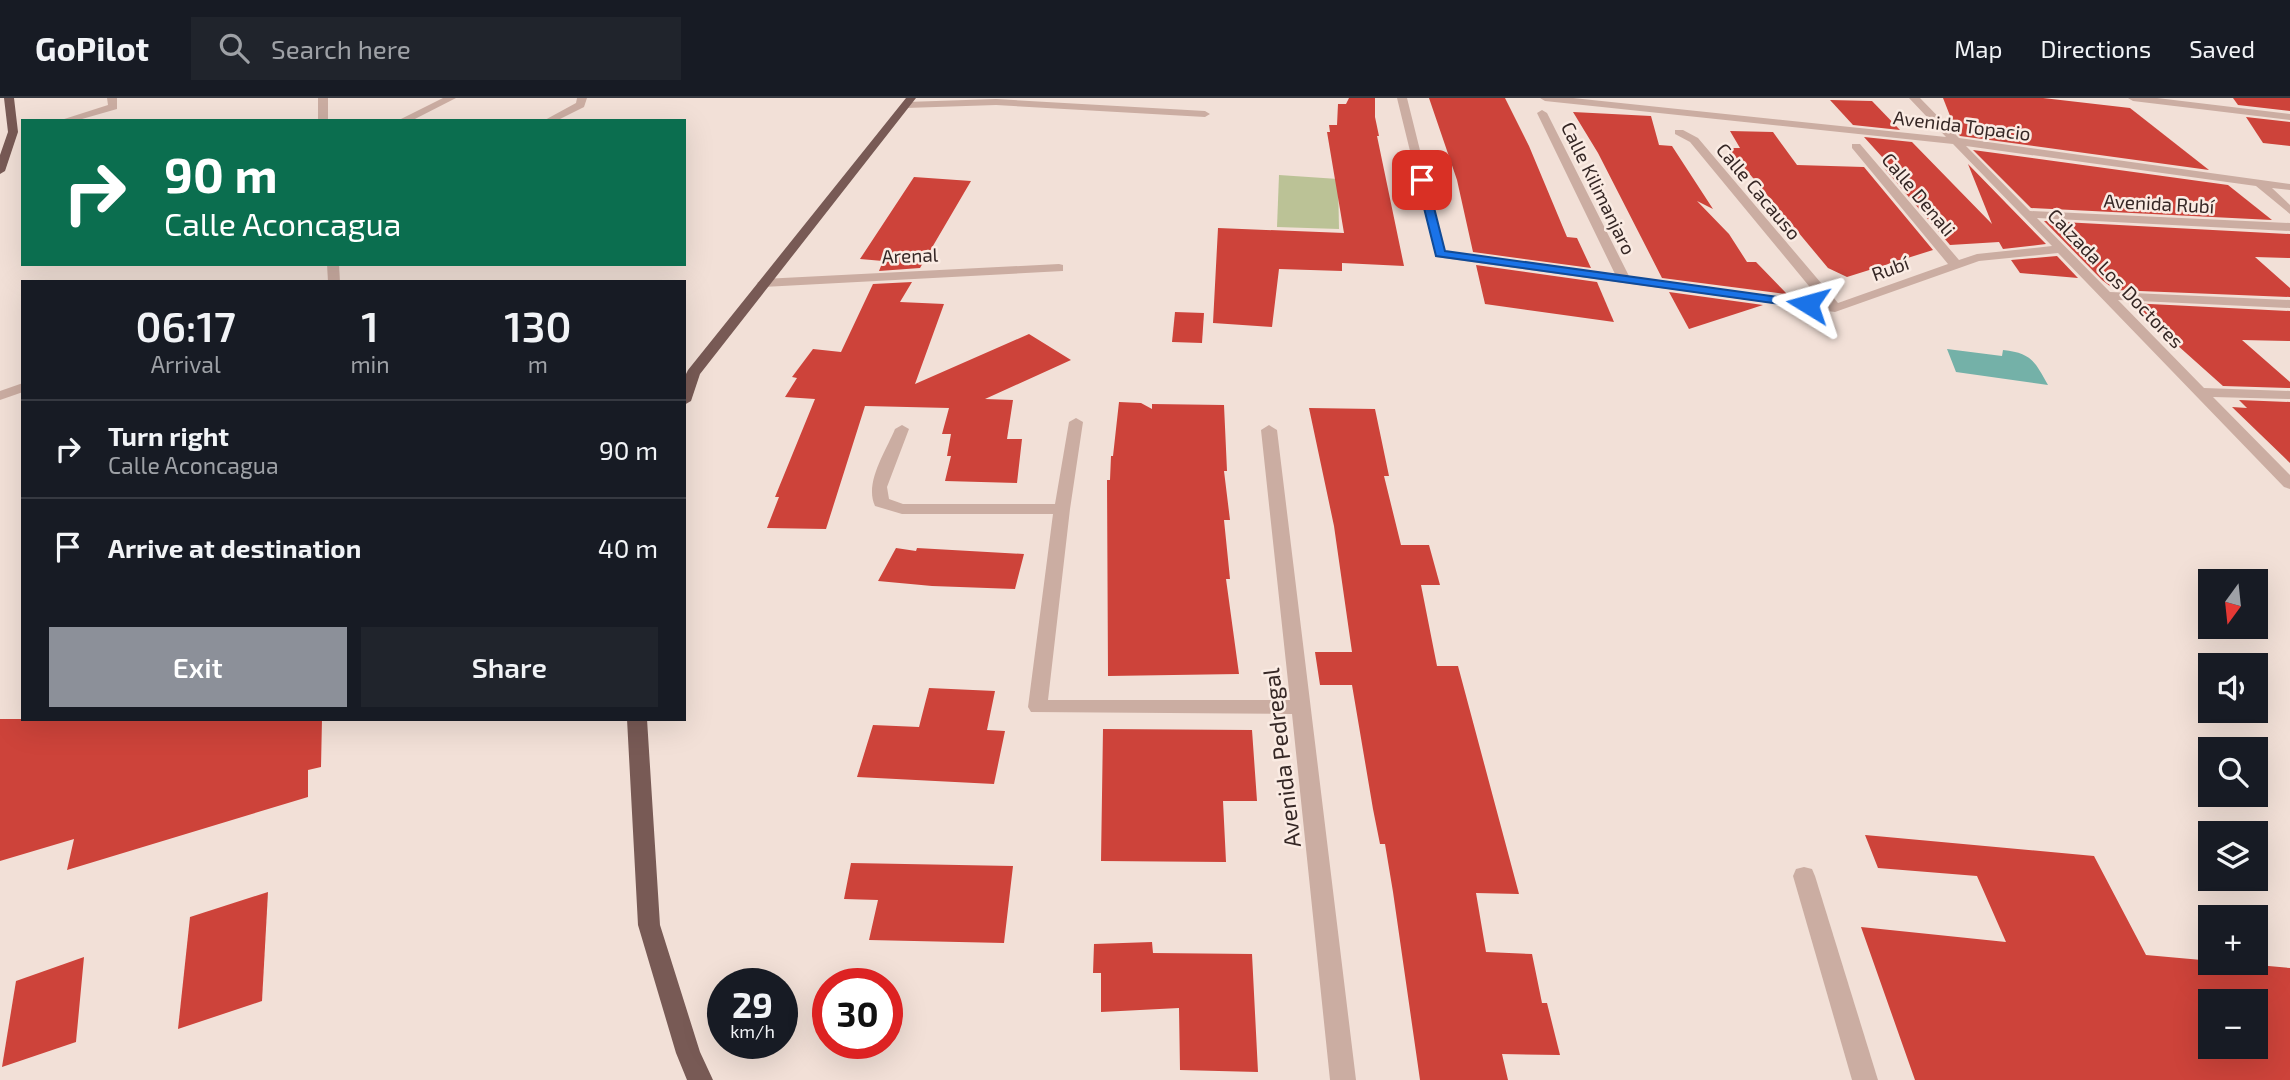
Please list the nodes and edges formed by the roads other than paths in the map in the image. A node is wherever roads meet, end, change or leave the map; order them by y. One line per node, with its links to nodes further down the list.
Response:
1 (9, 98): 18 (main road)
2 (112, 98): 14 (street)
3 (323, 98): 15 (street)
4 (451, 98): 16 (street)
5 (1402, 98): 31 (street, Rubí)
6 (1545, 98): 20 (street, Avenida Topacio)
7 (1914, 98): 20 (street, Calzada Los Doctores)
8 (2133, 98): 13 (street)
9 (582, 99): 17 (street)
10 (909, 101): 12 (street); 32 (main road)
11 (1542, 113): 31 (street, Calle Kilimanjaro)
12 (1205, 114)
13 (2290, 117)
14 (72, 119)
15 (323, 119)
16 (406, 119)
17 (552, 119)
18 (18, 131): 22 (main road)
19 (1679, 132): 35 (street, Calle Cacauso)
20 (1955, 141): 23 (street, Avenida Topacio); 26 (street, Calzada Los Doctores)
21 (1856, 146): 29 (street, Calle Denali)
22 (0, 171)
23 (2260, 183): 24 (street, Avenida Topacio); 25 (street)
24 (2290, 187)
25 (2290, 211)
26 (2027, 214): 27 (street, Avenida Rubí); 28 (street, Calzada Los Doctores)
27 (2290, 227)
28 (2062, 249): 29 (street, Rubí); 33 (street, Calzada Los Doctores)
29 (1956, 264): 35 (street, Rubí)
30 (1059, 268): 32 (street, Arenal)
31 (1624, 278): 35 (street, Rubí)
32 (763, 283): 38 (main road)
33 (2107, 296): 34 (street); 37 (street, Calzada Los Doctores)
34 (2290, 304)
35 (1835, 308)
36 (21, 388): 40 (street)
37 (2200, 391): 39 (street); 44 (street, Calzada Los Doctores)
38 (686, 395)
39 (2290, 395)
40 (0, 396)
41 (1076, 422): 45 (street)
42 (902, 429): 45 (street)
43 (1269, 430): 46 (street, Avenida Pedregal)
44 (2290, 484)
45 (1062, 509): 46 (street)
46 (1300, 708): 50 (street, Avenida Pedregal)
47 (637, 721): 49 (main road)
48 (1804, 876): 51 (street)
49 (700, 1080)
50 (1343, 1080)
51 (1865, 1080)

